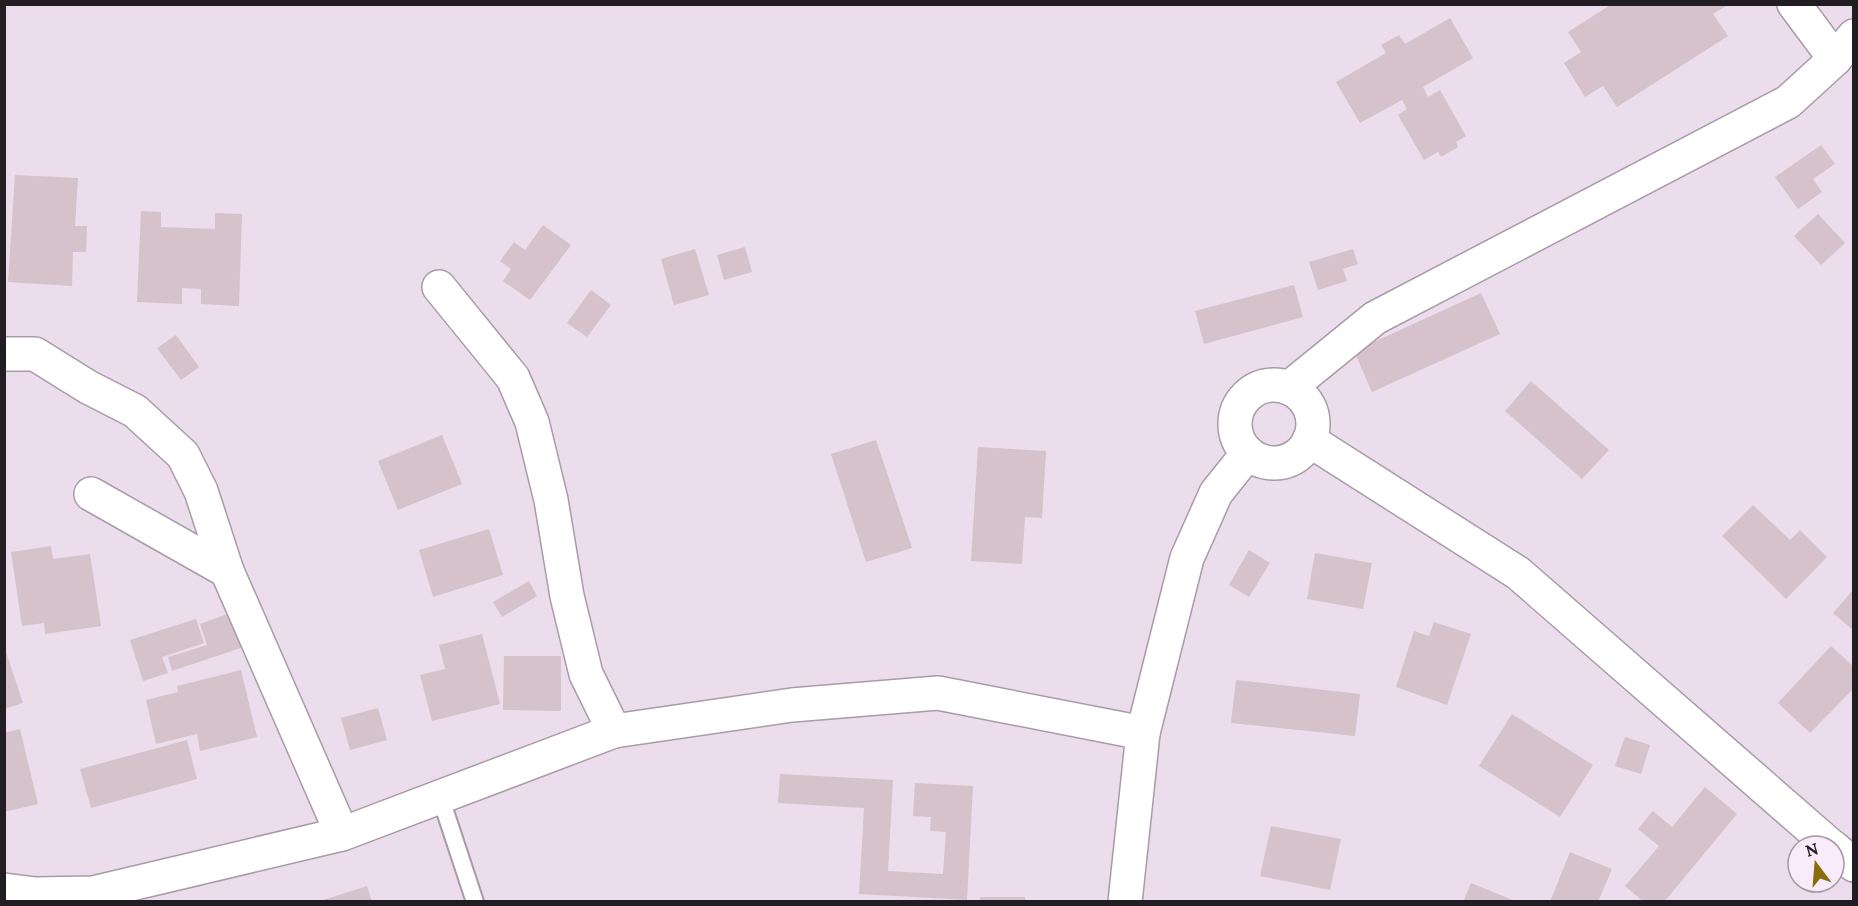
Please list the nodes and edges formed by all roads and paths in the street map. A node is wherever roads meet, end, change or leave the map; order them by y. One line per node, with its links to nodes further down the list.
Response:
1 (1794, 4): 2 (street)
2 (1844, 47): 5 (street)
3 (439, 287): 10 (street)
4 (4, 354): 9 (street)
5 (1289, 388): 6 (street); 7 (street)
6 (1309, 440): 7 (street); 14 (street)
7 (1248, 453): 11 (street)
8 (91, 494): 9 (street)
9 (227, 570): 13 (street)
10 (614, 731): 11 (street); 12 (street)
11 (1143, 734): 18 (street)
12 (440, 796): 13 (street); 17 (lane)
13 (342, 834): 16 (street)
14 (1818, 834)
15 (4, 890): 16 (street)
16 (87, 897)
17 (475, 902)
18 (1125, 902)

